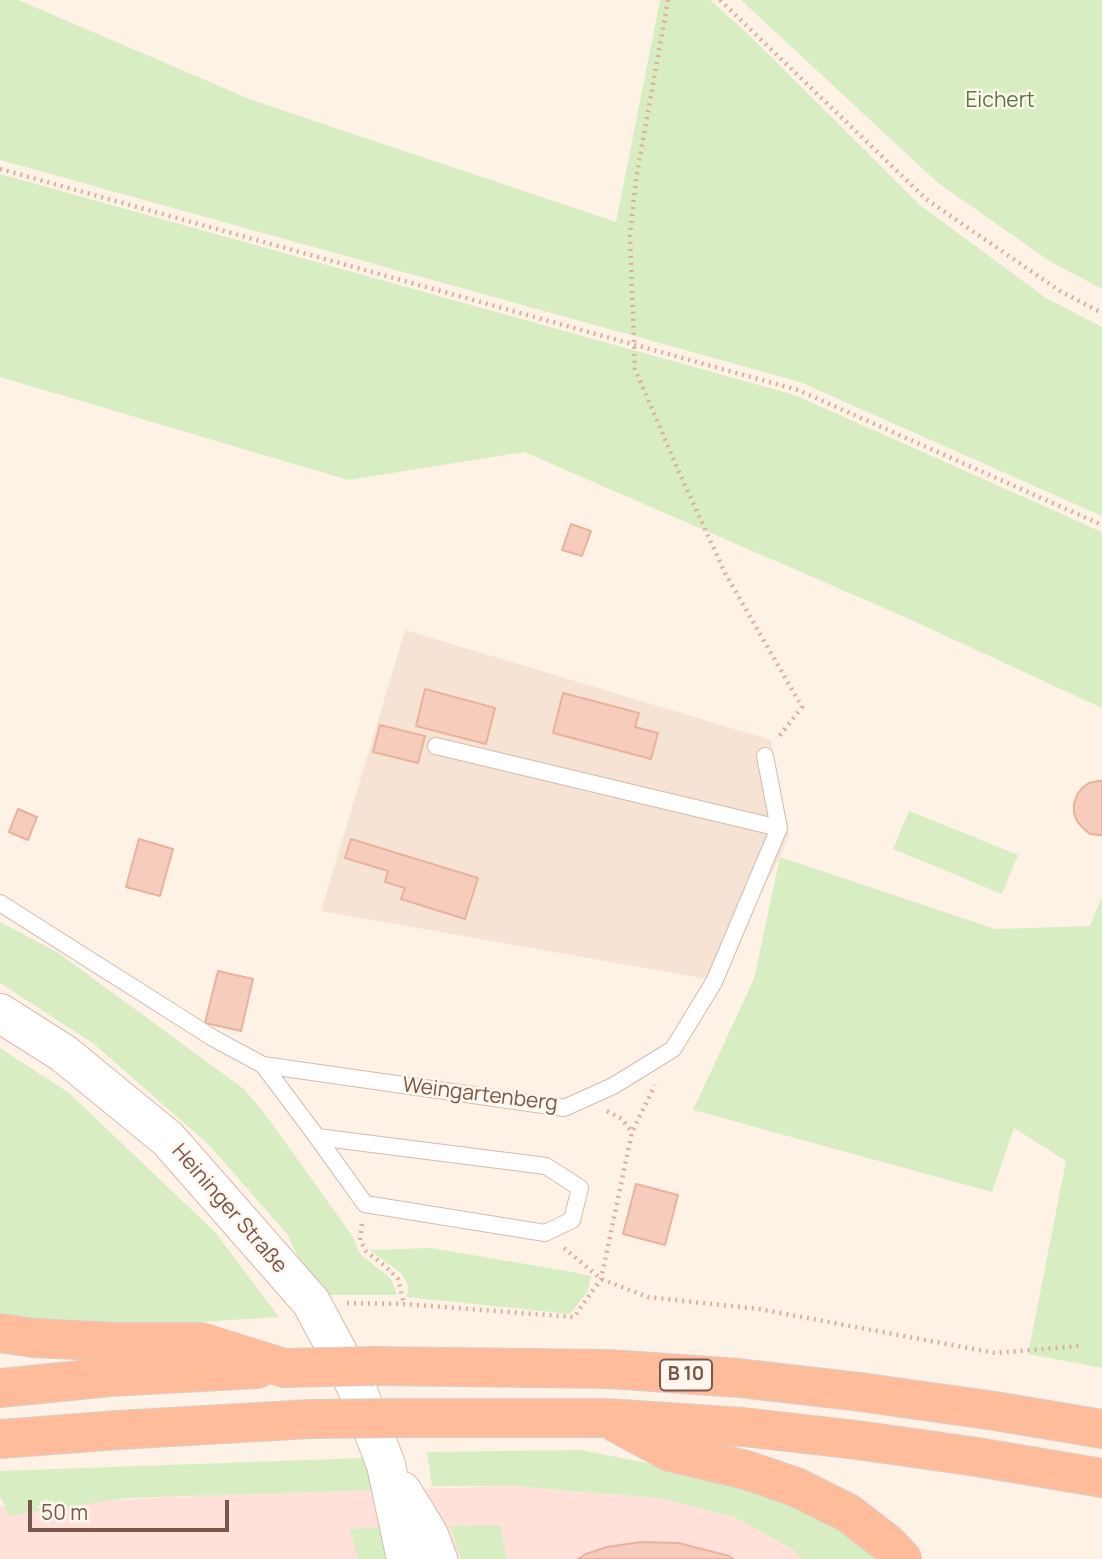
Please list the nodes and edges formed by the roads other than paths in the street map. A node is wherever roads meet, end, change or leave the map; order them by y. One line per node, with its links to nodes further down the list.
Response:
1 (436, 746): 3 (lane)
2 (765, 756): 3 (lane)
3 (779, 828): 6 (lane, Weingartenberg)
4 (0, 903): 6 (lane, Weingartenberg)
5 (0, 1013): 14 (main road, Heininger Straße)
6 (263, 1065): 7 (lane)
7 (317, 1136): 7 (lane)
8 (0, 1333): 9 (highway)
9 (284, 1367): 10 (highway, B 10); 12 (highway, B 10, bridge)
10 (0, 1388)
11 (606, 1418): 13 (highway, B 10, bridge); 15 (highway, B 10); 18 (highway)
12 (1102, 1429)
13 (0, 1439)
14 (386, 1465): 16 (main road, Heininger Straße); 17 (main road, Heininger Straße)
15 (1102, 1478)
16 (406, 1559)
17 (438, 1559)
18 (902, 1559)

